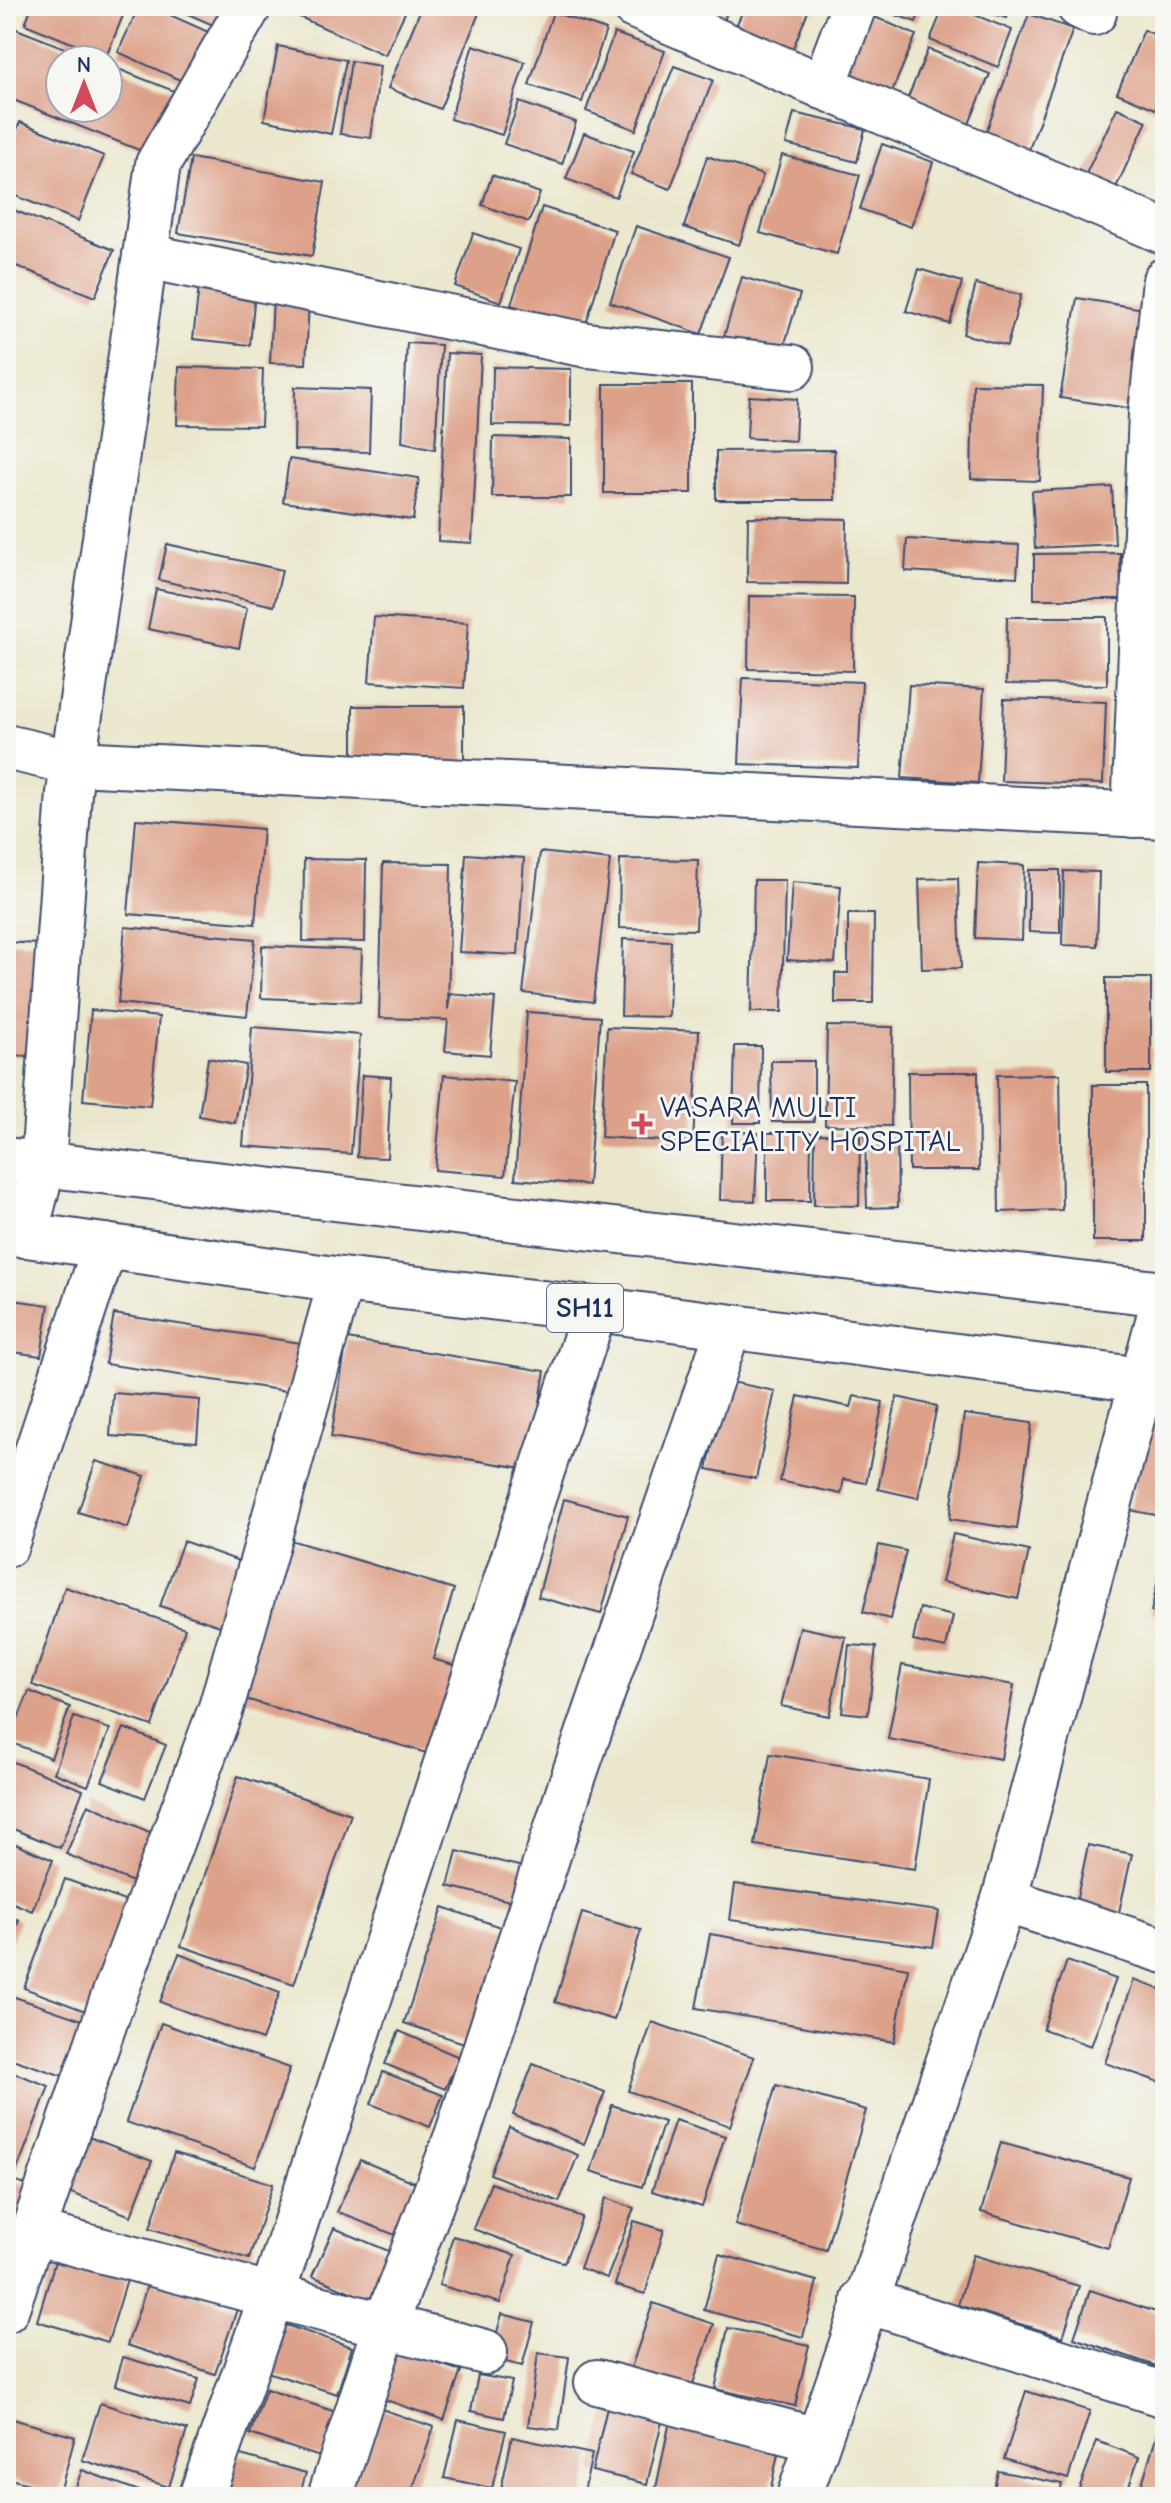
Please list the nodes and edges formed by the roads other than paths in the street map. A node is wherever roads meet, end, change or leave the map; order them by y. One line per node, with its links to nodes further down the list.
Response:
1 (249, 6): 6 (street)
2 (634, 6): 4 (street)
3 (854, 6): 4 (street)
4 (823, 87): 5 (street)
5 (1165, 232)
6 (145, 256): 8 (street); 10 (street)
7 (1165, 280): 11 (street)
8 (792, 367)
9 (6, 747): 10 (street)
10 (74, 763): 11 (street); 12 (street)
11 (1150, 815)
12 (24, 1163): 13 (street); 16 (street)
13 (16, 1233): 14 (street, SH11)
14 (105, 1246): 15 (street, SH11); 20 (street)
15 (341, 1280): 17 (street, SH11); 23 (street)
16 (1165, 1294): 19 (street)
17 (595, 1309): 18 (street, SH11); 25 (street)
18 (729, 1327): 19 (street, SH11); 27 (street)
19 (1152, 1382): 21 (street)
20 (6, 1545)
21 (1004, 1900): 22 (street); 26 (street)
22 (1165, 1951)
23 (32, 2232): 24 (street); 25 (street)
24 (10, 2285)
25 (272, 2295): 27 (street); 32 (street)
26 (864, 2300): 30 (street); 31 (street)
27 (385, 2326): 28 (street); 33 (street)
28 (485, 2352)
29 (597, 2382): 31 (street)
30 (1165, 2395)
31 (817, 2440): 34 (street)
32 (201, 2497)
33 (330, 2497)
34 (799, 2497)

